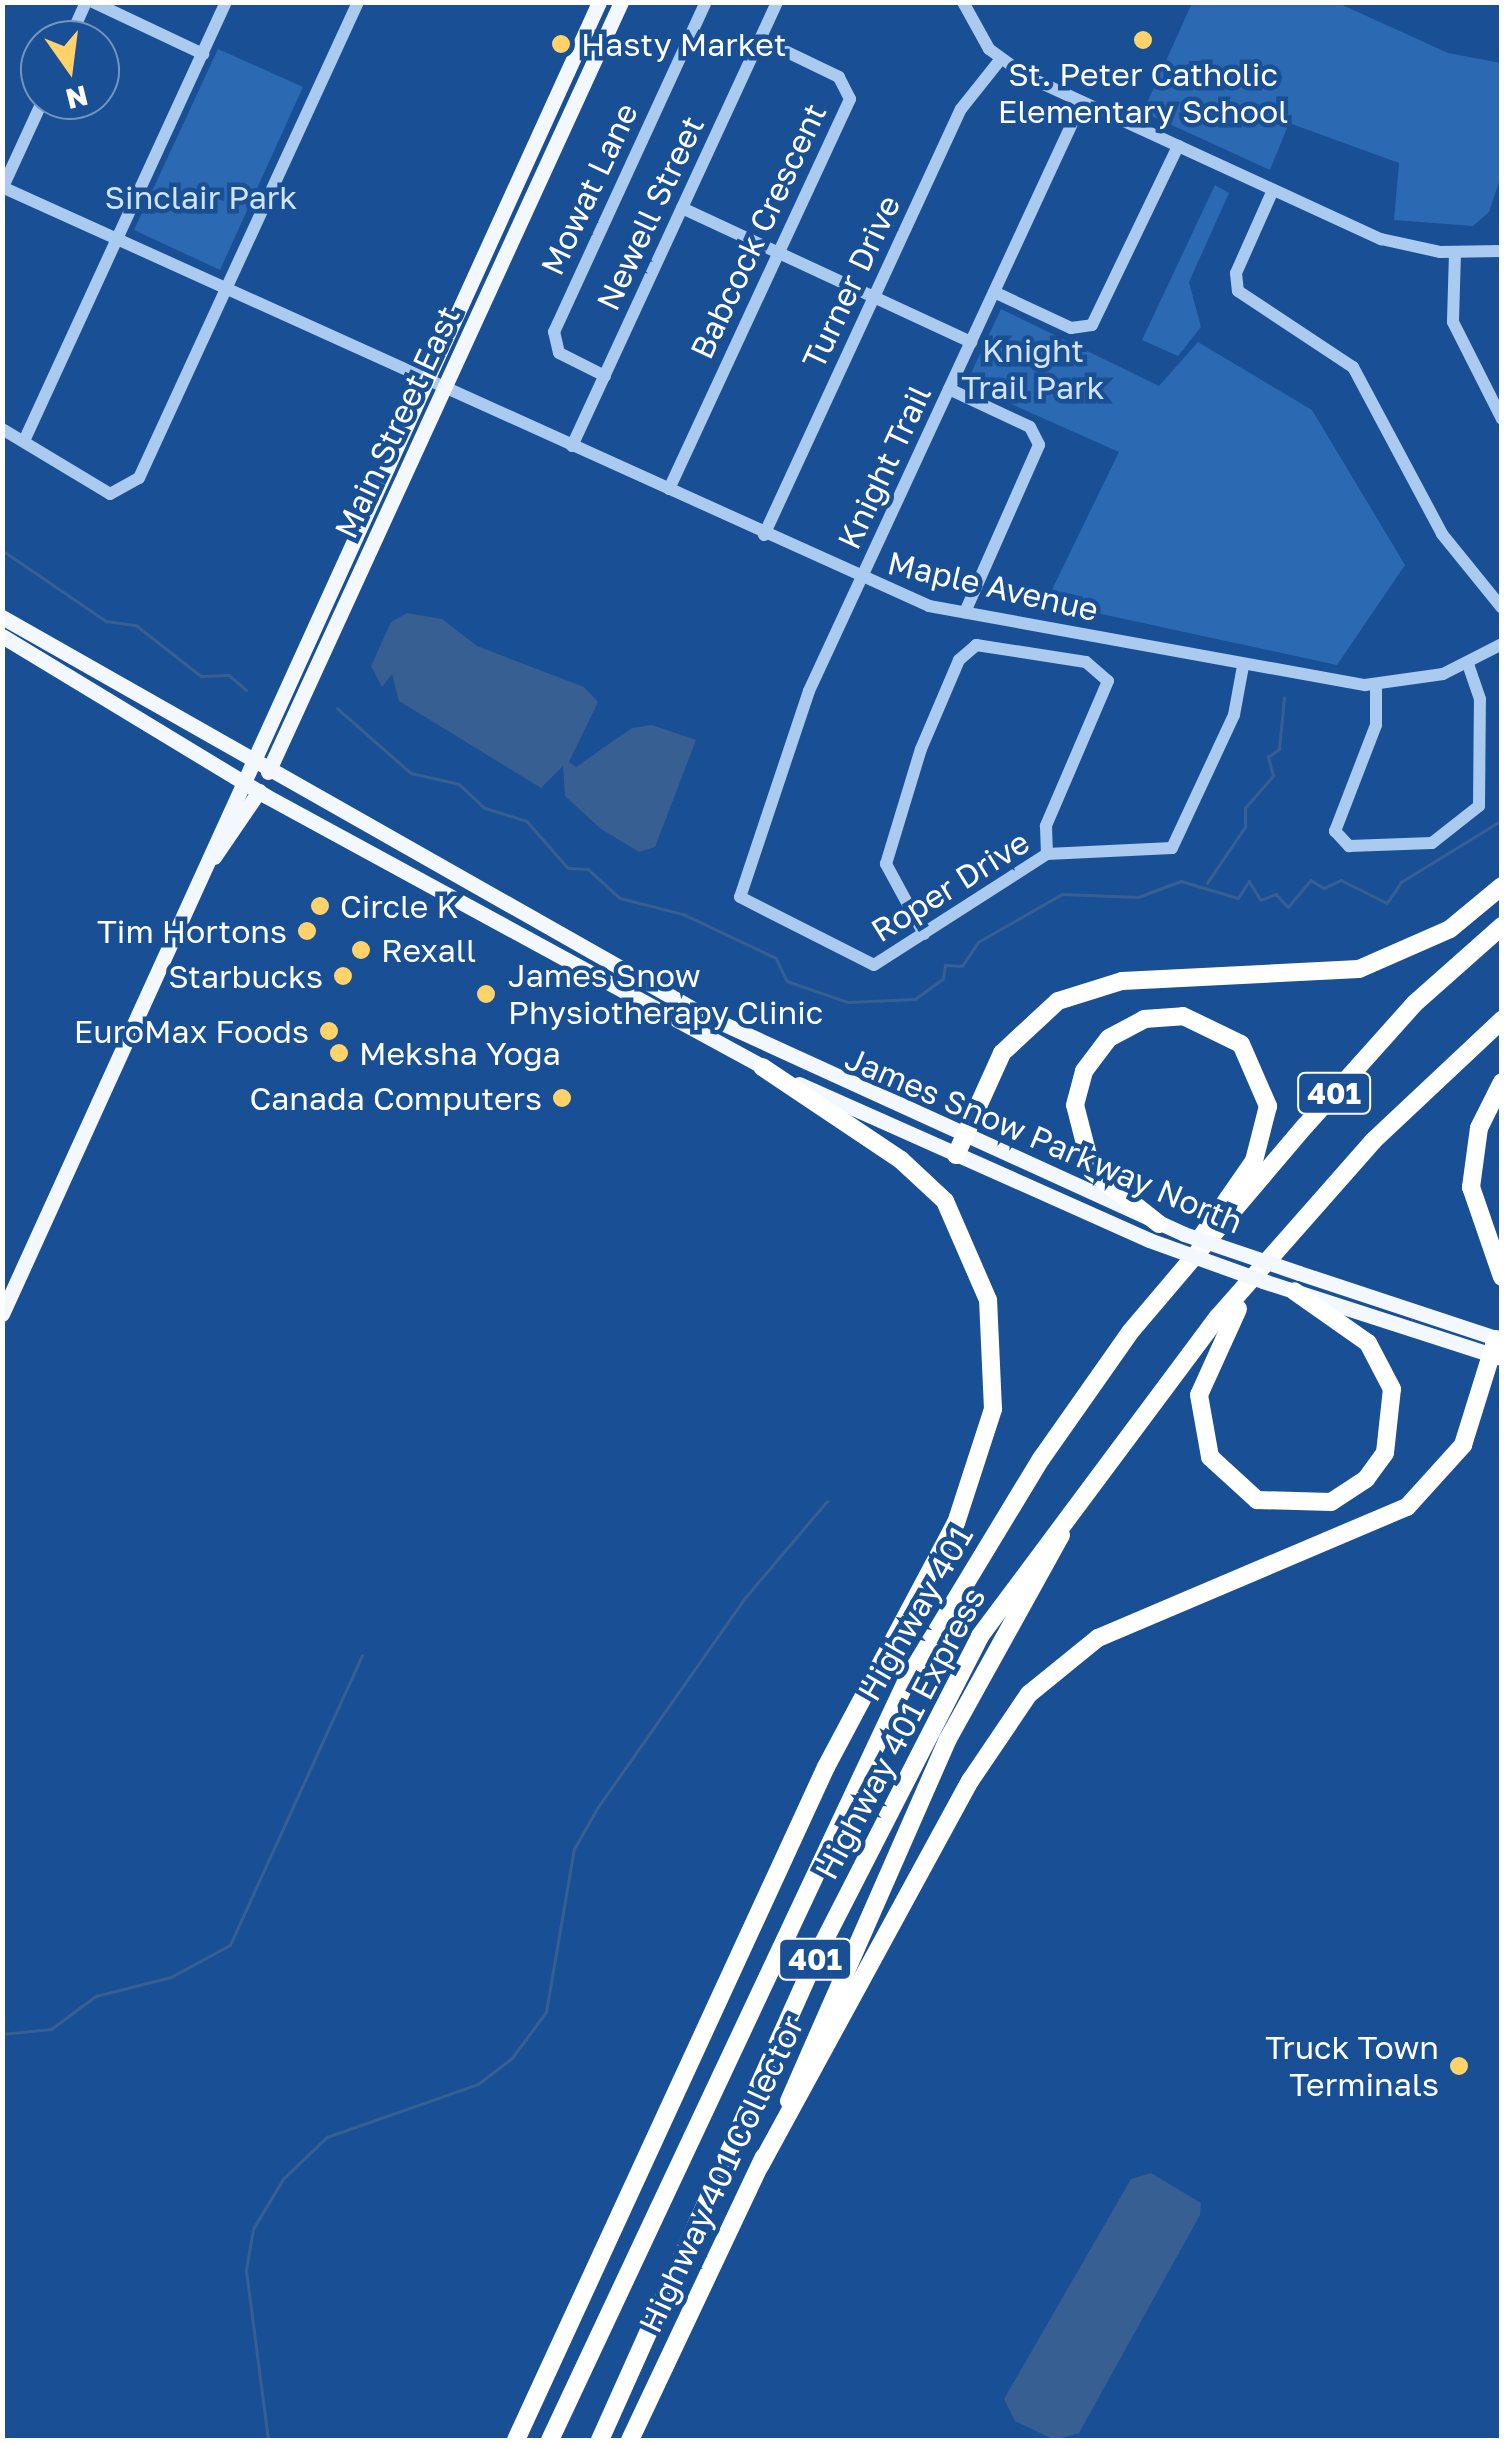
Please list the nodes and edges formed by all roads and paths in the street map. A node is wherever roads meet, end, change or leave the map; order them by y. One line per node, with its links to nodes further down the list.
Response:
1 (90, 2): 10 (street)
2 (226, 2): 10 (street)
3 (358, 2): 22 (street)
4 (599, 2): 27 (main road, Main Street East)
5 (621, 2): 28 (main road, Main Street East)
6 (706, 2): 26 (street, Mowat Lane)
7 (777, 2): 9 (street, Newell Street)
8 (963, 2): 11 (street)
9 (760, 39): 17 (street, Newell Street); 20 (street, Babcock Crescent)
10 (204, 54): 18 (street)
11 (1000, 60): 12 (street); 24 (street, Turner Drive)
12 (1082, 102): 14 (street); 23 (street, Knight Trail)
13 (33, 120): 15 (street)
14 (1178, 146): 16 (street); 23 (street)
15 (3, 188): 18 (street, Maple Avenue)
16 (1273, 190): 21 (street); 37 (street)
17 (682, 208): 20 (street); 26 (street, Newell Street)
18 (117, 238): 22 (street, Maple Avenue); 32 (street)
19 (1502, 251): 21 (street)
20 (778, 252): 24 (street); 34 (street, Babcock Crescent)
21 (1455, 253): 30 (street)
22 (226, 288): 27 (street, Maple Avenue); 32 (street)
23 (994, 292): 25 (street, Knight Trail)
24 (876, 297): 25 (street); 35 (street, Turner Drive)
25 (971, 342): 29 (street, Knight Trail)
26 (605, 376): 33 (street, Newell Street)
27 (424, 380): 28 (street, Maple Avenue); 45 (main road, Main Street East)
28 (443, 388): 33 (street, Maple Avenue); 46 (main road, Main Street East)
29 (949, 390): 36 (street, Knight Trail); 38 (street)
30 (1502, 420)
31 (2, 429): 32 (street)
32 (24, 441)
33 (572, 446): 34 (street, Maple Avenue)
34 (670, 489): 35 (street, Maple Avenue)
35 (764, 535): 36 (street, Maple Avenue)
36 (861, 582): 38 (street, Maple Avenue); 53 (street, Roper Drive)
37 (1502, 608)
38 (965, 612): 43 (street, Maple Avenue)
39 (2, 617): 45 (main road, James Snow Parkway North)
40 (2, 636): 47 (main road, James Snow Parkway North)
41 (1502, 644): 42 (street, Maple Avenue)
42 (1468, 664): 44 (street, Maple Avenue); 44 (street)
43 (1243, 666): 44 (street, Maple Avenue); 49 (street, Roper Drive)
44 (1376, 686)
45 (250, 761): 46 (main road, James Snow Parkway North); 47 (main road, Main Street East)
46 (268, 772): 48 (street, Main Street East); 57 (main road, James Snow Parkway North)
47 (240, 780): 48 (main road, James Snow Parkway North); 50 (main road, Main Street East)
48 (262, 793): 50 (main road, Main Street East); 55 (main road, James Snow Parkway North)
49 (1047, 854): 53 (street, Roper Drive); 53 (street)
50 (214, 857): 63 (main road, Main Street East)
51 (1502, 886): 57 (highway)
52 (1502, 926): 60 (highway, Highway 401 / 401)
53 (924, 934)
54 (1502, 1020): 58 (highway, 401)
55 (762, 1067): 57 (main road, James Snow Parkway North); 67 (highway)
56 (1502, 1082): 61 (highway)
57 (958, 1147): 59 (main road, James Snow Parkway North)
58 (1302, 1221): 62 (highway); 65 (highway, 401)
59 (1154, 1232): 60 (highway); 62 (main road, James Snow Parkway North, bridge); 62 (main road, James Snow Parkway North, bridge)
60 (1180, 1274): 68 (highway, Highway 401 / 401)
61 (1502, 1277)
62 (1296, 1282): 64 (main road, James Snow Parkway North)
63 (2, 1314)
64 (1498, 1348): 66 (highway)
65 (1075, 1502): 66 (highway, Highway 401 Collector / 401); 69 (highway, Highway 401 Express / 401)
66 (760, 2166): 70 (highway, Highway 401 Collector / 401)
67 (516, 2440)
68 (550, 2440)
69 (600, 2440)
70 (630, 2440)

